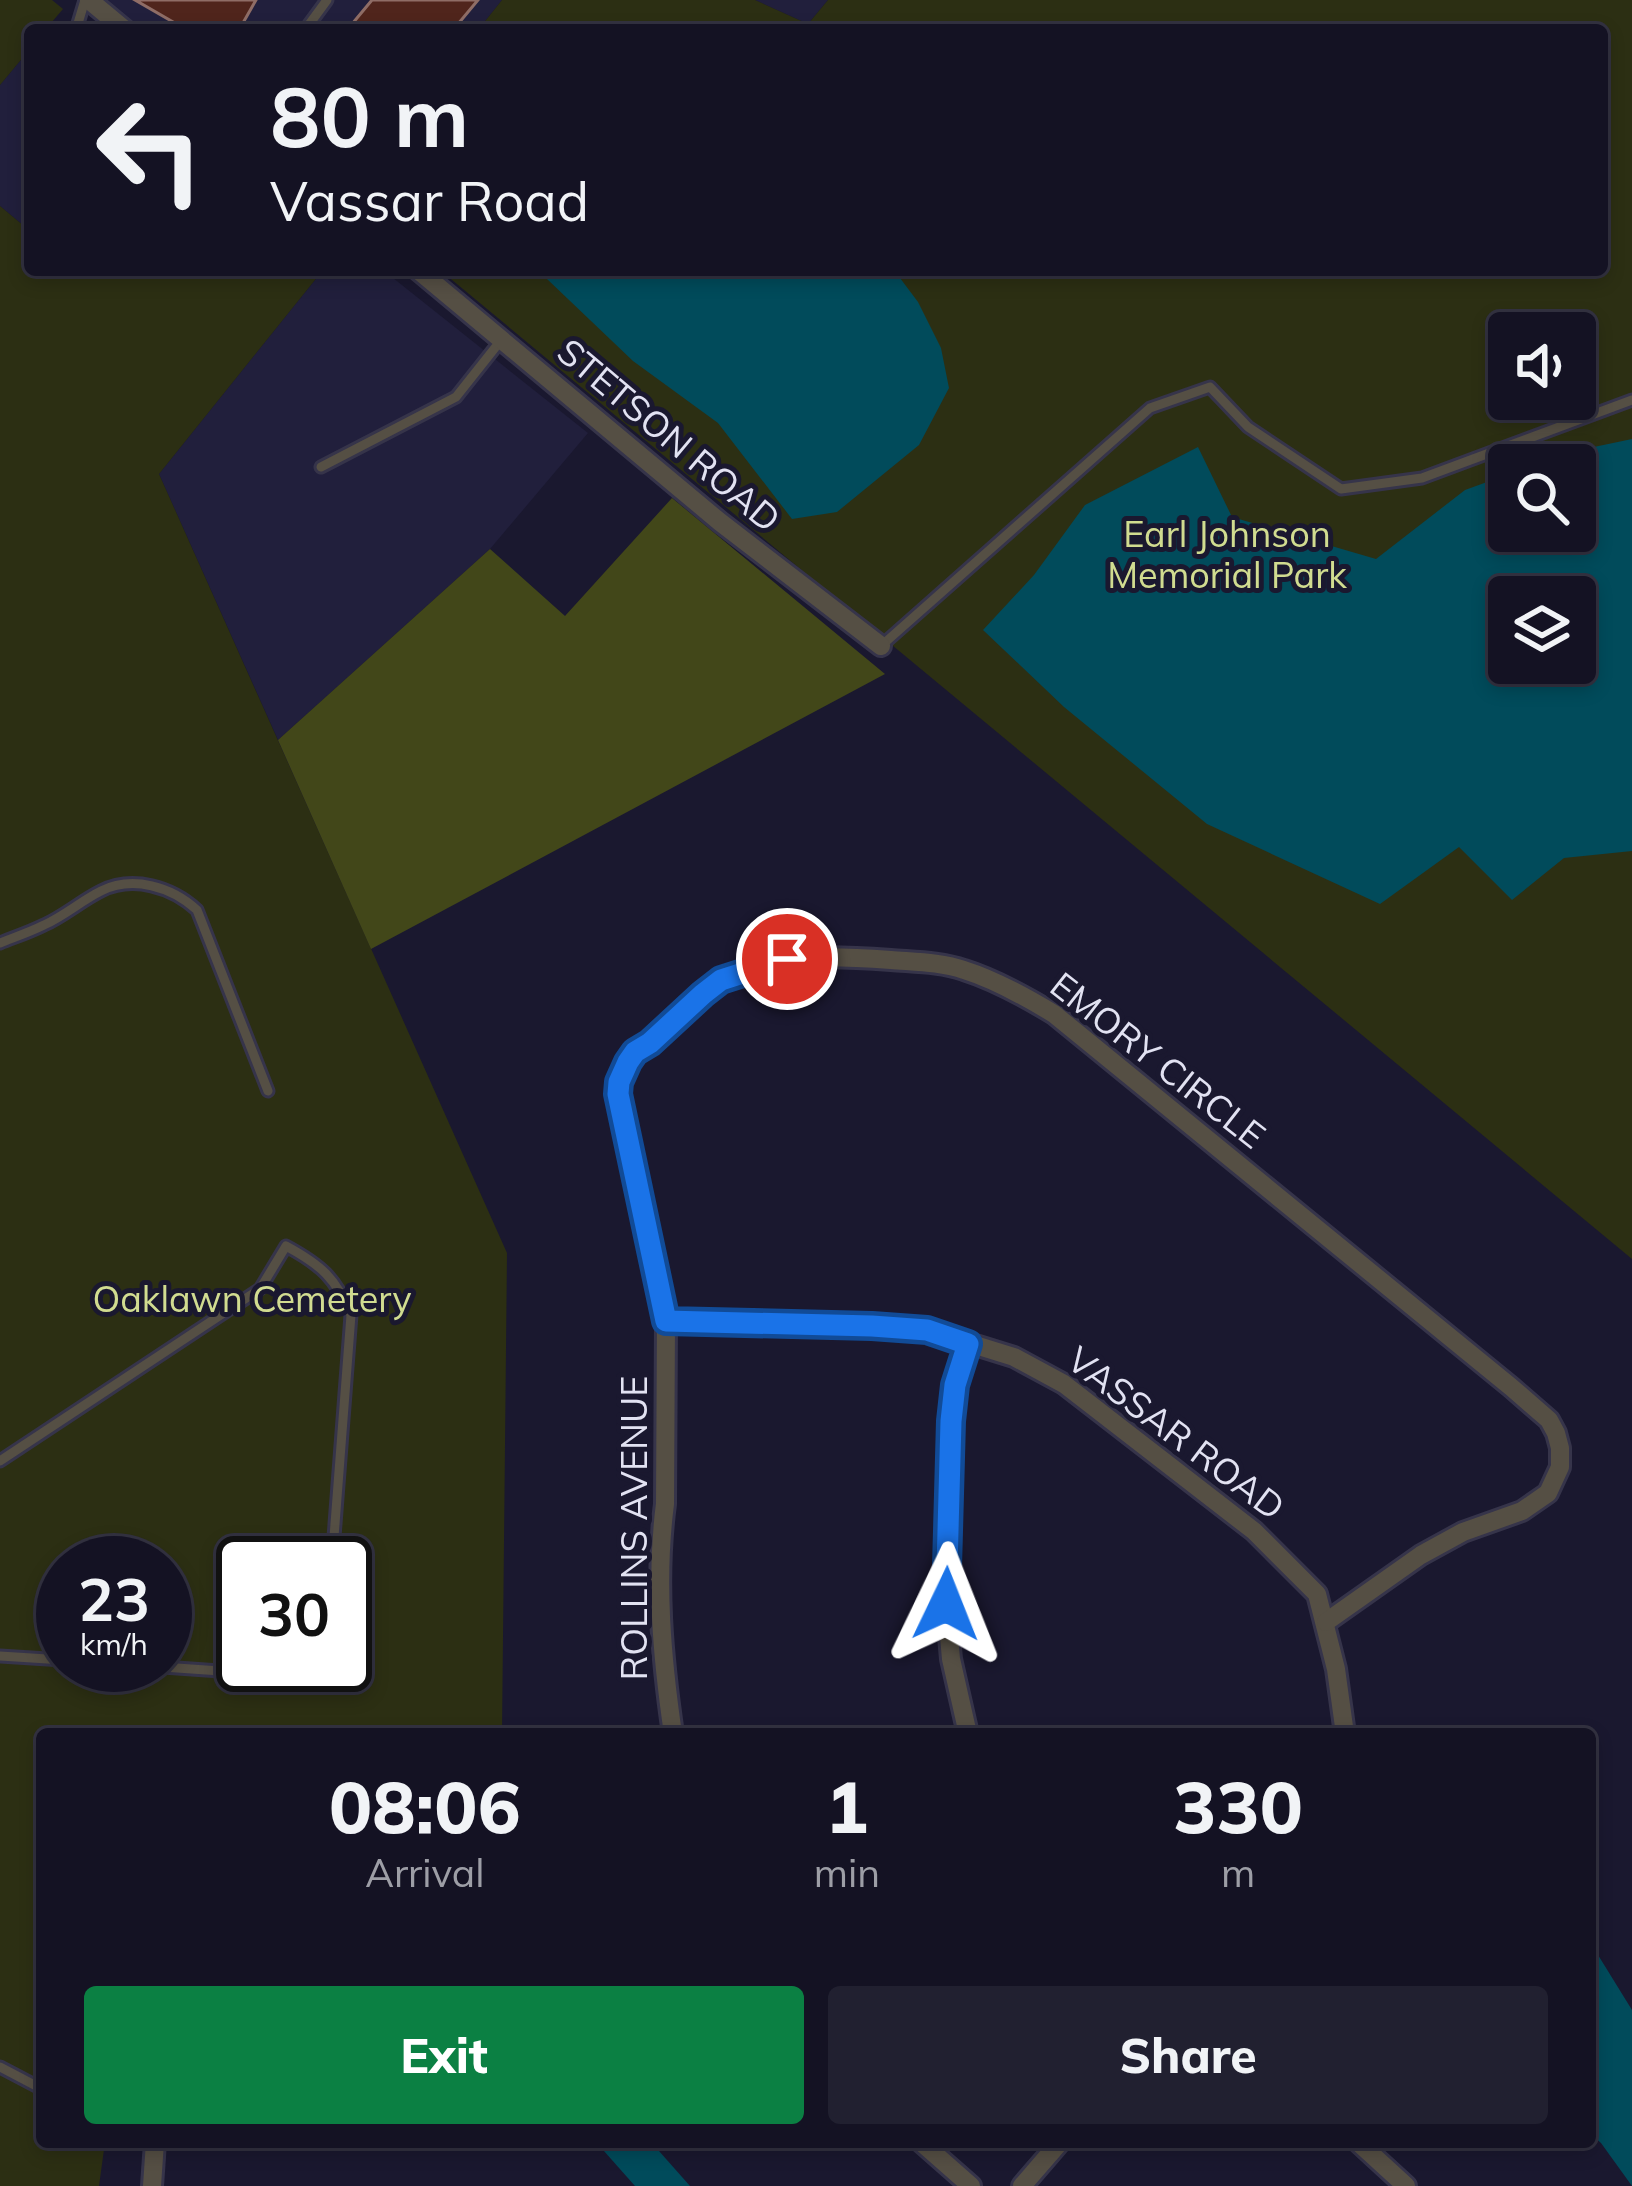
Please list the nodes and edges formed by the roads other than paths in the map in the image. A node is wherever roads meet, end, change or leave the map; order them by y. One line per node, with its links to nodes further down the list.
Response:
1 (87, 0): 2 (street)
2 (117, 24)
3 (425, 276): 4 (street, STETSON ROAD)
4 (502, 338): 6 (lane); 7 (street, STETSON ROAD)
5 (1632, 400): 7 (lane)
6 (321, 467)
7 (881, 646)
8 (0, 943): 9 (lane)
9 (268, 1091)
10 (666, 1321): 11 (street, VASSAR ROAD); 14 (street, EMORY CIRCLE); 17 (street, ROLLINS AVENUE)
11 (968, 1344): 14 (street, VASSAR ROAD); 18 (street)
12 (0, 1461): 13 (lane)
13 (334, 1536)
14 (1326, 1622): 19 (street, VASSAR ROAD)
15 (0, 1656): 16 (lane)
16 (36, 1658)
17 (673, 1728)
18 (967, 1728)
19 (1344, 1728)
20 (0, 2068): 21 (lane)
21 (36, 2086)
22 (155, 2148): 26 (street)
23 (928, 2148): 27 (street)
24 (1055, 2148): 28 (street)
25 (1365, 2148): 29 (street)
26 (152, 2186)
27 (971, 2186)
28 (1022, 2186)
29 (1406, 2186)

